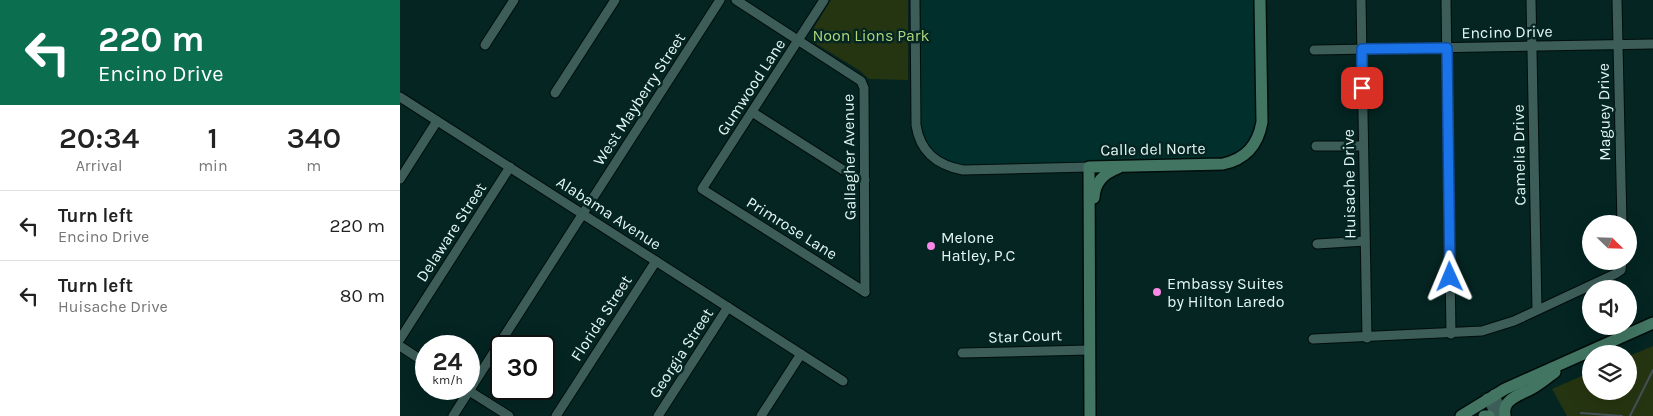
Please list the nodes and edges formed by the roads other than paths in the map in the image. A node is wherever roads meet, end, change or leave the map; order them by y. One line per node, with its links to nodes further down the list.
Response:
1 (514, 0): 13 (street)
2 (615, 0): 20 (street)
3 (720, 0): 32 (street, West Mayberry Street)
4 (736, 0): 12 (street, Gallagher Avenue)
5 (824, 0): 12 (street, Gumwood Lane)
6 (915, 0): 28 (street)
7 (1260, 0): 26 (street, Calle del Norte)
8 (1361, 0): 18 (street, Huisache Drive)
9 (1446, 0): 17 (street)
10 (1531, 0): 16 (street, Camelia Drive)
11 (1617, 0): 15 (street, Maguey Drive)
12 (798, 40): 22 (street, Gumwood Lane); 30 (street, Gallagher Avenue)
13 (485, 44)
14 (1653, 44): 15 (street, Encino Drive)
15 (1618, 45): 16 (street, Encino Drive); 33 (street, Maguey Drive)
16 (1532, 46): 17 (street, Encino Drive); 41 (street, Camelia Drive)
17 (1447, 48): 18 (street, Encino Drive); 43 (street)
18 (1362, 49): 19 (street, Encino Drive); 25 (street, Huisache Drive)
19 (1314, 50)
20 (556, 93)
21 (400, 97): 23 (street, Alabama Avenue)
22 (752, 112): 30 (street); 31 (street, Gumwood Lane)
23 (437, 121): 27 (street, Alabama Avenue); 29 (street)
24 (1316, 146): 25 (street)
25 (1363, 146): 35 (street, Huisache Drive)
26 (1123, 166): 28 (street, Calle del Norte); 34 (street)
27 (510, 167): 32 (street, Alabama Avenue); 45 (street, Delaware Street)
28 (1089, 167): 34 (street, Calle del Norte)
29 (400, 179)
30 (865, 180): 39 (street, Gallagher Avenue)
31 (702, 189): 39 (street, Primrose Lane)
32 (583, 214): 37 (street, Alabama Avenue); 53 (street, West Mayberry Street)
33 (1622, 215)
34 (1089, 227): 48 (street, Calle del Norte)
35 (1365, 242): 36 (street); 44 (street, Huisache Drive)
36 (1318, 244)
37 (656, 260): 40 (street, Alabama Avenue); 60 (street, Florida Street)
38 (1614, 270): 41 (street)
39 (865, 292)
40 (728, 307): 50 (street, Alabama Avenue); 61 (street, Georgia Street)
41 (1537, 310): 43 (street)
42 (1653, 323): 52 (street)
43 (1452, 334): 44 (street)
44 (1367, 338): 46 (street)
45 (400, 339)
46 (1313, 339)
47 (400, 346): 51 (street)
48 (1089, 350): 49 (street, Star Court); 63 (street, Calle del Norte)
49 (962, 353)
50 (801, 354): 54 (street, Alabama Avenue); 62 (street)
51 (415, 356)
52 (1568, 362): 55 (street); 68 (street)
53 (480, 372)
54 (843, 381)
55 (1490, 396): 64 (street); 67 (street); 68 (street)
56 (480, 398): 59 (street)
57 (462, 400): 58 (street, West Mayberry Street)
58 (453, 416)
59 (509, 416)
60 (556, 416)
61 (658, 416)
62 (761, 416)
63 (1090, 416)
64 (1462, 416)
65 (1484, 416): 66 (street)
66 (1489, 416)
67 (1496, 416)
68 (1505, 416)

